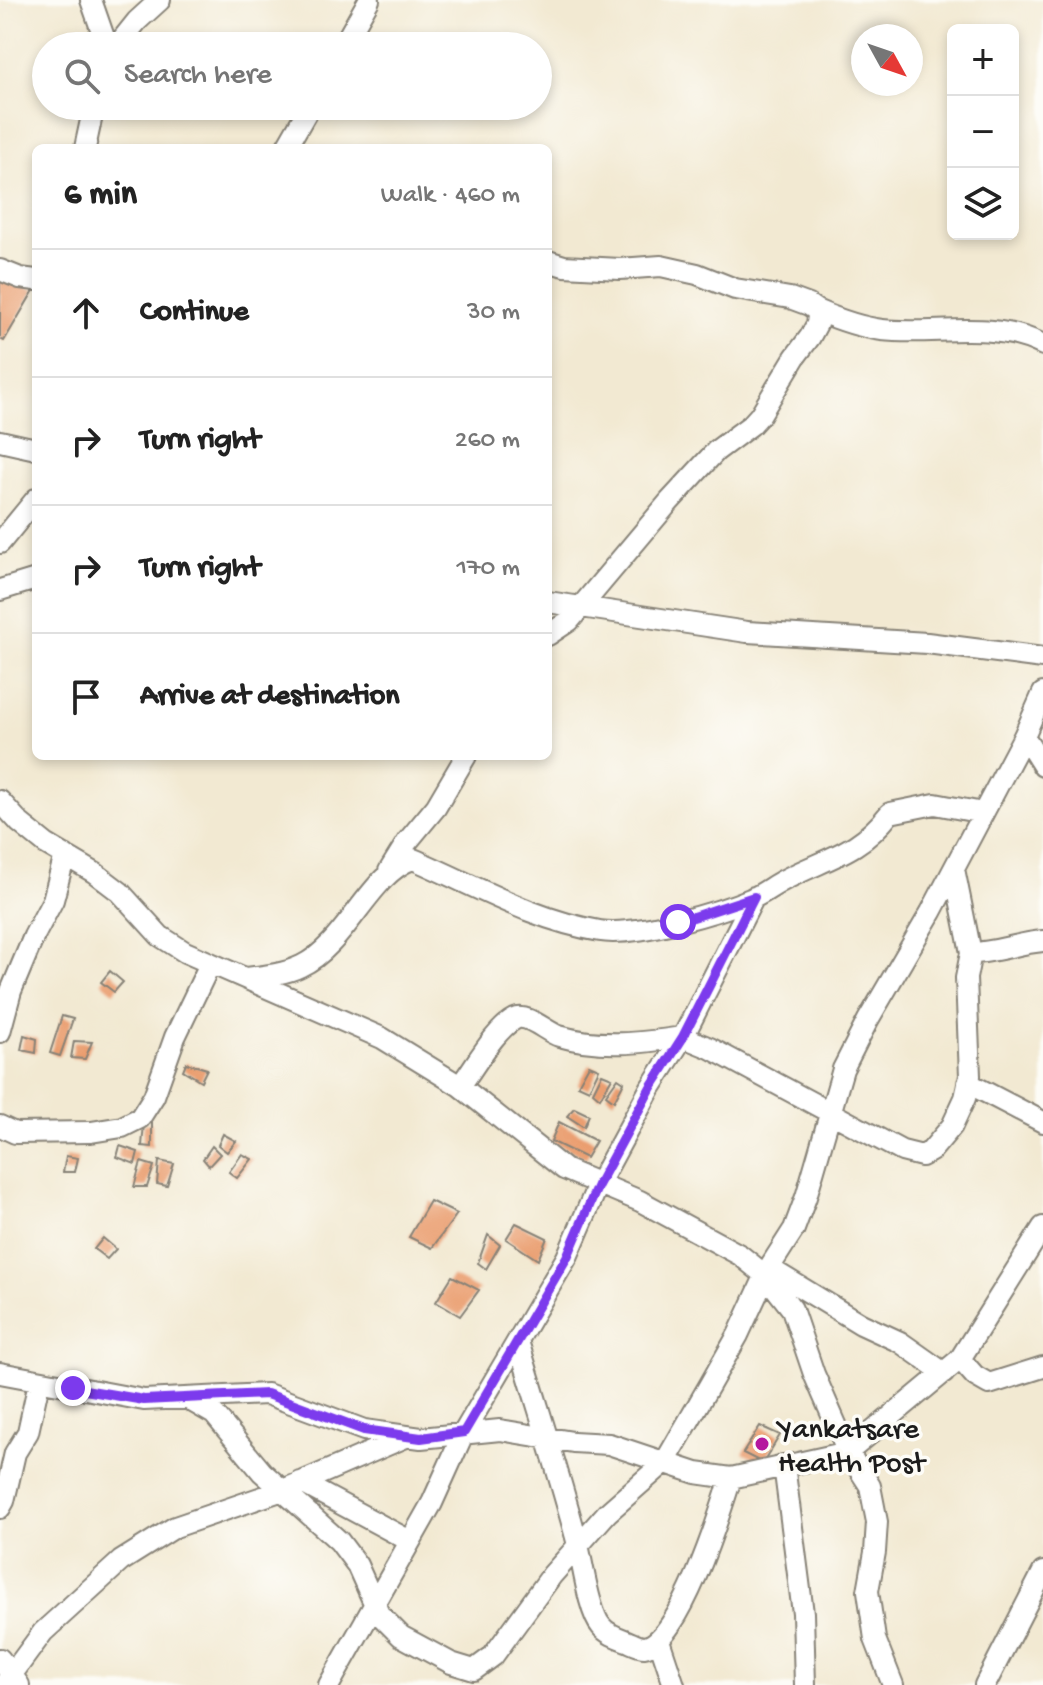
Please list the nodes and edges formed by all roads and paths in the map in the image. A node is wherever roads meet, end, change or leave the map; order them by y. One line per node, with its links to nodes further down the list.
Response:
1 (91, 0): 4 (street)
2 (160, 0): 5 (street)
3 (369, 0): 6 (street)
4 (102, 32)
5 (128, 32)
6 (351, 32)
7 (91, 120): 9 (street)
8 (302, 120): 10 (street)
9 (86, 144)
10 (288, 144)
11 (552, 262): 14 (street)
12 (0, 270): 13 (street)
13 (32, 279)
14 (816, 310): 15 (street); 23 (street)
15 (1043, 345)
16 (0, 441): 17 (street)
17 (32, 448)
18 (32, 504): 19 (street)
19 (0, 543)
20 (32, 580): 21 (street)
21 (0, 590)
22 (552, 602): 23 (street)
23 (582, 606): 24 (street); 25 (street)
24 (552, 633)
25 (1043, 658)
26 (1043, 693): 27 (street)
27 (1024, 736): 29 (street); 31 (street)
28 (464, 760): 34 (street)
29 (1042, 763)
30 (0, 801): 32 (street)
31 (983, 813): 33 (street); 35 (street)
32 (65, 855): 38 (street); 40 (street)
33 (954, 869): 37 (street); 45 (street)
34 (385, 878): 35 (street); 39 (street)
35 (754, 897): 42 (street)
36 (1043, 941): 37 (street)
37 (971, 953): 43 (street)
38 (210, 964): 39 (street); 47 (street)
39 (246, 978): 44 (street)
40 (7, 985): 41 (street)
41 (0, 1032)
42 (683, 1037): 44 (street); 45 (street); 48 (street)
43 (968, 1083): 45 (street); 46 (street)
44 (460, 1086): 48 (street)
45 (831, 1112): 50 (street)
46 (1043, 1122)
47 (0, 1126)
48 (598, 1185): 50 (street); 51 (street)
49 (1043, 1227): 52 (street)
50 (768, 1272): 52 (street); 60 (street); 61 (street)
51 (518, 1341): 57 (street); 59 (street)
52 (952, 1366): 53 (street); 60 (street)
53 (1043, 1367)
54 (0, 1373): 55 (street)
55 (39, 1382): 56 (street); 65 (street)
56 (188, 1399): 58 (street); 64 (street)
57 (464, 1432): 58 (street); 59 (street); 66 (street)
58 (408, 1436): 64 (street)
59 (547, 1438): 61 (street); 67 (street)
60 (848, 1452): 62 (street); 76 (street)
61 (665, 1462): 63 (street); 67 (street)
62 (784, 1465): 63 (street); 75 (street)
63 (731, 1478): 70 (street)
64 (291, 1486): 66 (street); 69 (street); 71 (street)
65 (0, 1508)
66 (410, 1541): 69 (street)
67 (578, 1545): 70 (street); 72 (street)
68 (1043, 1572): 77 (street)
69 (374, 1604): 72 (street); 73 (street)
70 (659, 1640): 74 (street)
71 (9, 1676)
72 (473, 1677)
73 (329, 1685)
74 (674, 1685)
75 (805, 1685)
76 (893, 1685)
77 (985, 1685)

